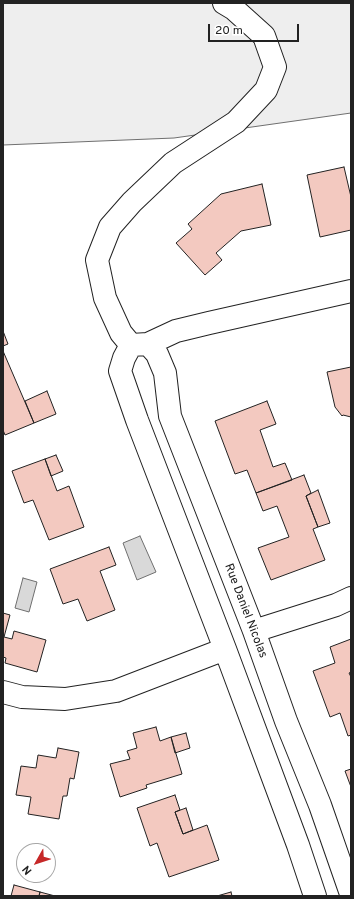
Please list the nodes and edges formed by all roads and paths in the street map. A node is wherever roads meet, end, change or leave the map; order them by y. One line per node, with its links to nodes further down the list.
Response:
1 (224, 3): 3 (street, Rue Daniel Nicolas)
2 (351, 291): 3 (street)
3 (140, 345): 5 (street, Rue Daniel Nicolas); 6 (street)
4 (351, 598): 5 (street)
5 (254, 631): 8 (street, Rue Daniel Nicolas)
6 (225, 649): 7 (street); 9 (street)
7 (3, 692)
8 (349, 882)
9 (316, 896)

